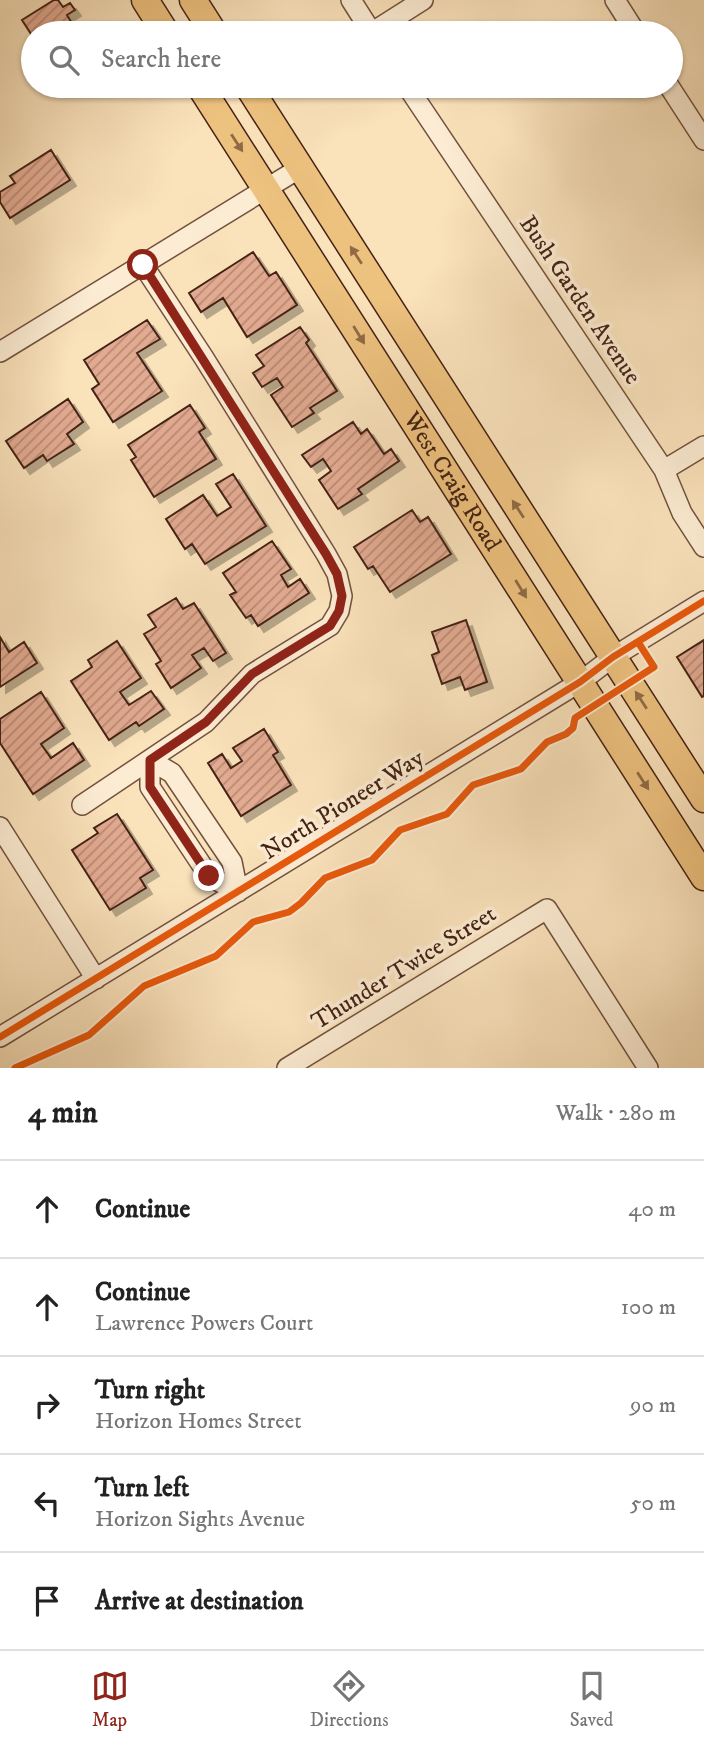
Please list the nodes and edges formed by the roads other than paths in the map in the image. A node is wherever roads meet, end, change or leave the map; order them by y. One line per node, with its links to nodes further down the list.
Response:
1 (145, 0): 6 (main road)
2 (193, 0): 7 (main road)
3 (351, 0): 8 (street)
4 (423, 0): 9 (street)
5 (615, 0): 10 (street)
6 (158, 21)
7 (206, 21)
8 (364, 21)
9 (391, 21)
10 (628, 21)
11 (208, 98): 17 (main road, West Craig Road, one-way to 17)
12 (256, 98): 16 (main road, West Craig Road)
13 (415, 98): 21 (street, Bush Garden Avenue)
14 (677, 98): 15 (street)
15 (704, 140)
16 (300, 168): 17 (street); 24 (main road, West Craig Road, one-way to 16)
17 (266, 189): 18 (street); 25 (main road, West Craig Road, one-way to 25)
18 (143, 265): 19 (street); 26 (street)
19 (0, 352)
20 (704, 446): 21 (street)
21 (664, 470): 22 (street, Bush Garden Avenue)
22 (704, 547)
23 (704, 601): 24 (street, North Pioneer Way)
24 (613, 657): 25 (street, North Pioneer Way); 27 (main road, West Craig Road, one-way to 24)
25 (580, 682): 32 (main road, West Craig Road, one-way to 32); 33 (street, North Pioneer Way)
26 (150, 760): 28 (street); 29 (street); 31 (street)
27 (704, 799)
28 (82, 805)
29 (201, 816): 31 (street); 33 (street)
30 (0, 827): 34 (street)
31 (179, 831): 33 (street)
32 (704, 877)
33 (238, 892): 34 (street, North Pioneer Way)
34 (96, 979): 35 (street, North Pioneer Way)
35 (0, 1037)
36 (287, 1068): 37 (street, Thunder Twice Street)
37 (648, 1068)

